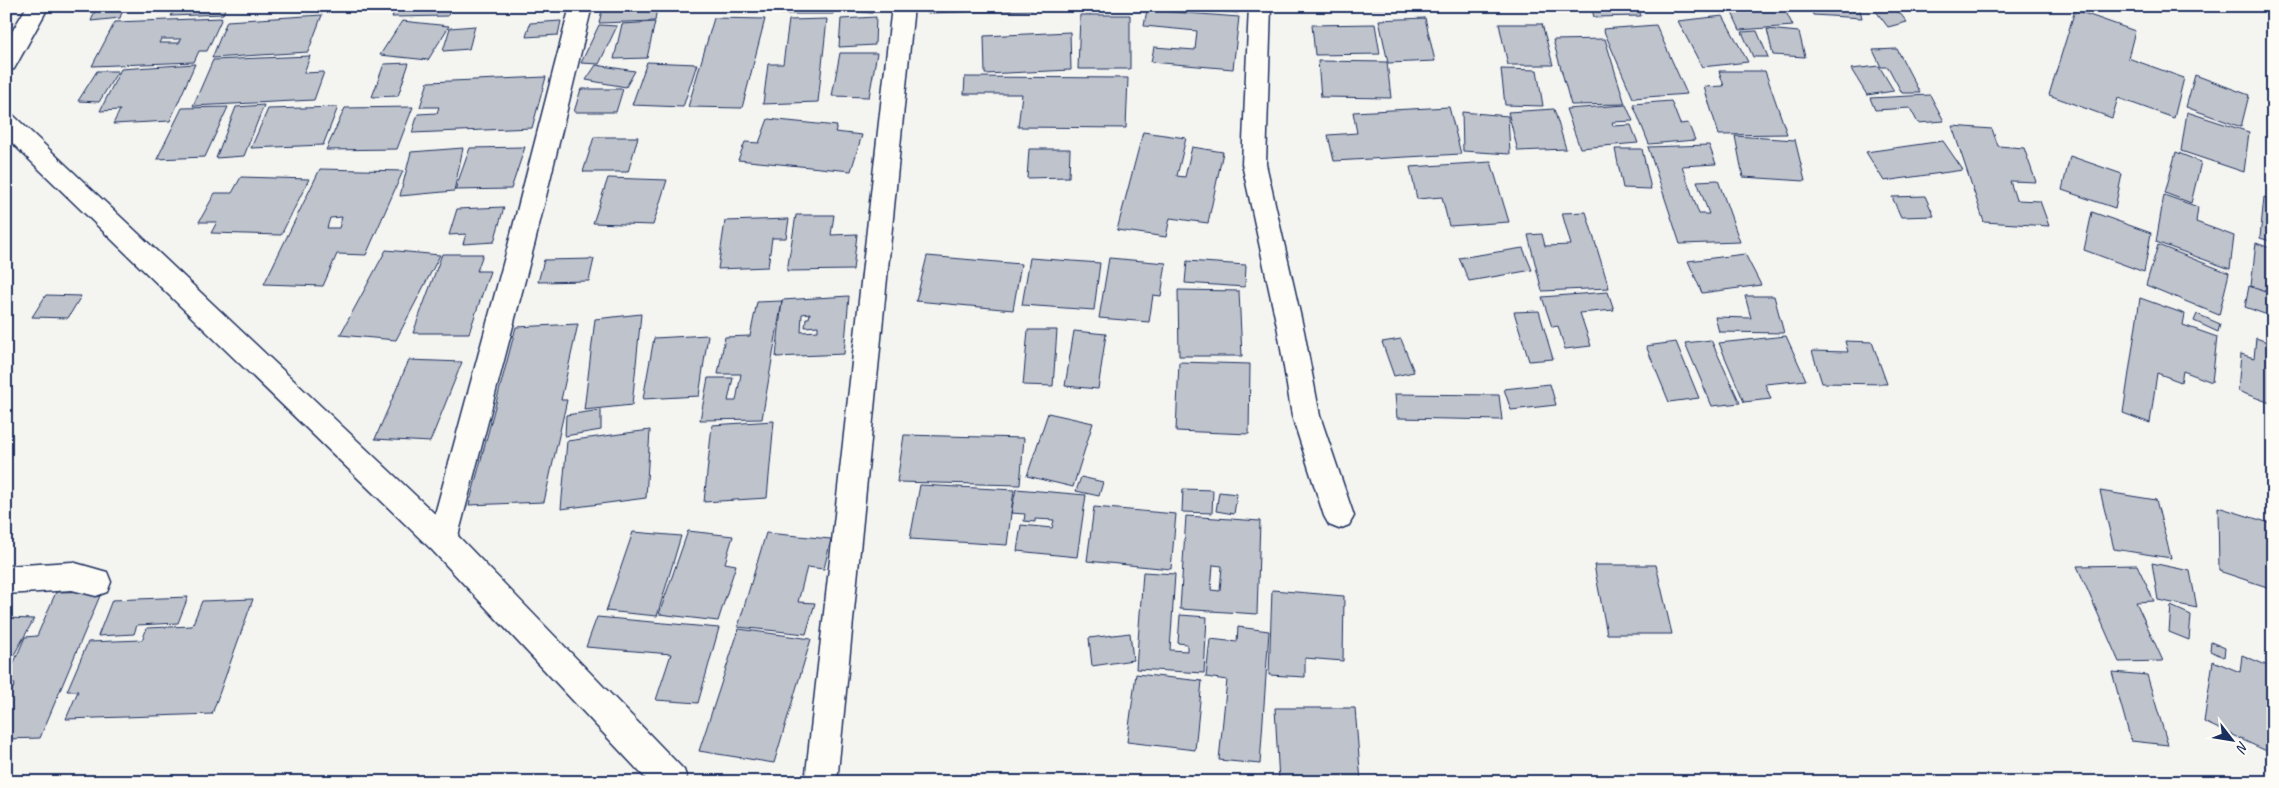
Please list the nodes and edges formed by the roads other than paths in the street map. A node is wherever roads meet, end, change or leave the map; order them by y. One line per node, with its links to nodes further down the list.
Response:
1 (38, 6): 5 (street)
2 (581, 6): 8 (street)
3 (903, 6): 12 (street)
4 (1260, 6): 7 (street)
5 (6, 63)
6 (6, 122): 8 (street)
7 (1339, 516)
8 (442, 540): 11 (street)
9 (6, 580): 10 (street)
10 (96, 582)
11 (672, 782)
12 (821, 782)

